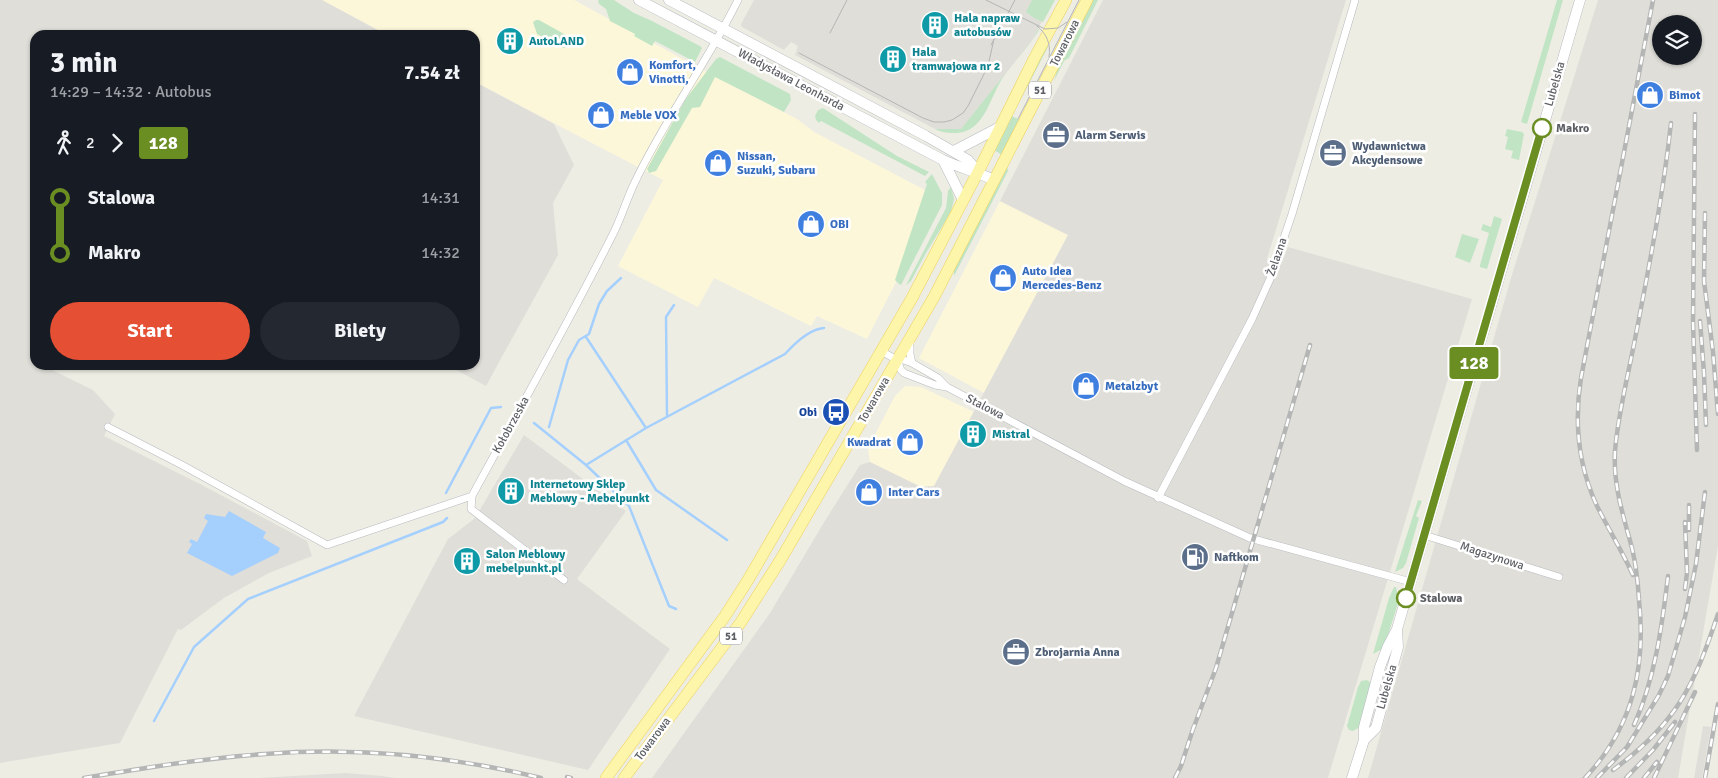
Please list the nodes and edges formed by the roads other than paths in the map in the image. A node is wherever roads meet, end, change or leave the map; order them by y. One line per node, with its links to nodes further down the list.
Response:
1 (639, 0): 9 (main road, Władysława Leonharda)
2 (669, 0): 8 (main road, Władysława Leonharda)
3 (738, 0): 8 (street, Kołobrzeska)
4 (1066, 0): 10 (main road, Towarowa / 51)
5 (1087, 0): 14 (main road, Towarowa / 51)
6 (1355, 0): 25 (street, Żelazna)
7 (1580, 0): 26 (main road, Lubelska)
8 (723, 29): 9 (street, Kołobrzeska); 11 (main road, Władysława Leonharda)
9 (716, 41): 12 (main road, Władysława Leonharda); 24 (street, Kołobrzeska)
10 (1000, 127): 11 (main road); 13 (main road, Towarowa / 51)
11 (954, 151): 13 (main road, Władysława Leonharda)
12 (943, 160): 13 (main road, Władysława Leonharda); 15 (main road)
13 (978, 172): 14 (main road, Władysława Leonharda); 15 (main road, Towarowa / 51)
14 (994, 180): 16 (main road, Towarowa / 51)
15 (963, 200): 17 (main road, Towarowa / 51)
16 (911, 337): 18 (main road, Towarowa / 51); 19 (street)
17 (881, 351): 18 (street, Stalowa); 30 (main road, Towarowa / 51)
18 (898, 360): 19 (street, Stalowa); 20 (street, Stalowa); 21 (main road, Towarowa / 51)
19 (912, 363): 22 (street, Stalowa)
20 (907, 374): 21 (street); 22 (street, Stalowa)
21 (883, 385): 31 (main road, Towarowa / 51)
22 (947, 387): 25 (street, Stalowa)
23 (108, 428): 24 (street)
24 (472, 496): 28 (street)
25 (1158, 498): 29 (street, Stalowa)
26 (1424, 535): 27 (street, Magazynowa); 29 (main road, Lubelska)
27 (1559, 577)
28 (564, 580)
29 (1411, 582): 34 (main road, Lubelska)
30 (683, 673): 31 (main road); 32 (main road, Towarowa / 51)
31 (693, 686): 33 (main road, Towarowa / 51)
32 (606, 778)
33 (624, 778)
34 (1352, 778)

